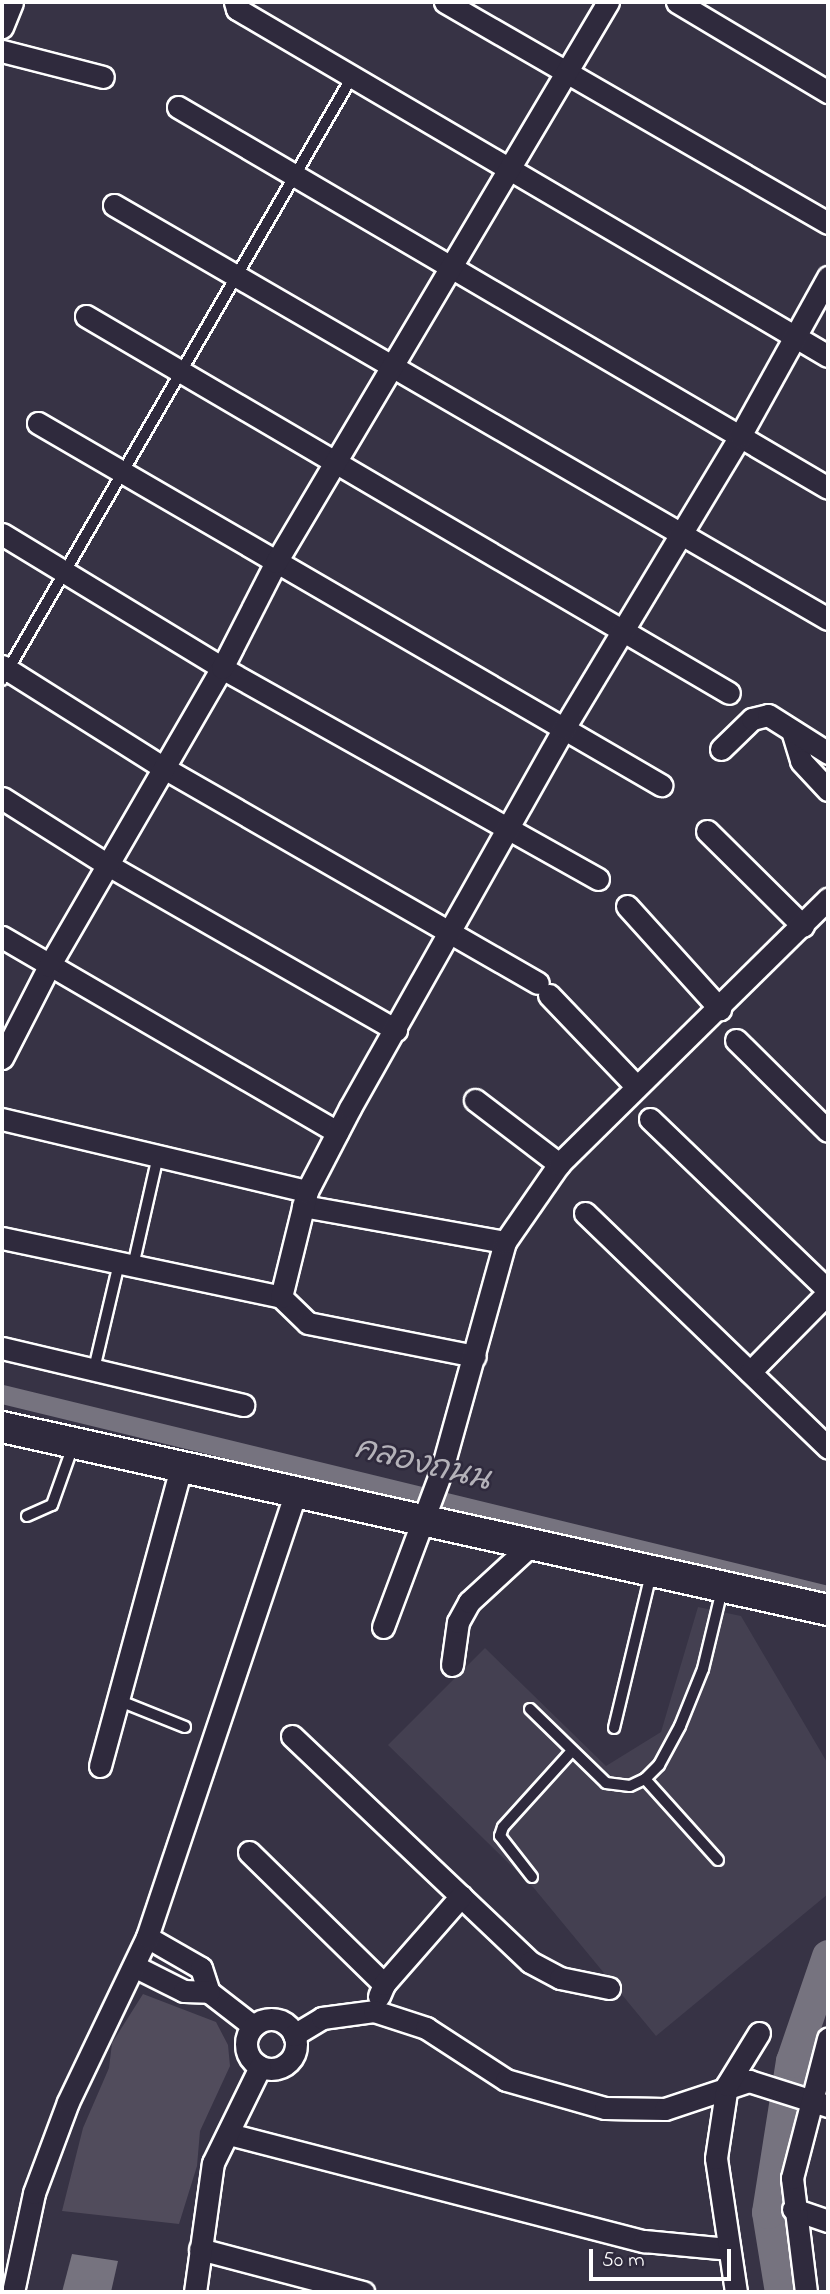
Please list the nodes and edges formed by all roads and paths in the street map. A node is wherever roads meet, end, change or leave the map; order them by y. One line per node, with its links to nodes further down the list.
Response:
1 (12, 2): 6 (street)
2 (235, 2): 9 (street)
3 (445, 2): 8 (street)
4 (608, 2): 8 (street)
5 (677, 2): 11 (street)
6 (2, 27)
7 (2, 51): 10 (street)
8 (565, 71): 13 (street); 16 (street)
9 (352, 77): 13 (street); 14 (lane)
10 (103, 78)
11 (828, 92)
12 (178, 107): 14 (street)
13 (508, 169): 17 (street); 21 (street)
14 (295, 176): 17 (street); 18 (lane)
15 (114, 205): 18 (street)
16 (828, 223)
17 (451, 266): 23 (street); 26 (street)
18 (236, 276): 23 (street); 24 (lane)
19 (828, 277): 21 (street)
20 (86, 316): 24 (street)
21 (794, 337): 22 (street); 26 (street)
22 (828, 356)
23 (391, 362): 27 (street); 31 (street)
24 (181, 372): 27 (street); 28 (lane)
25 (38, 423): 28 (street)
26 (740, 436): 29 (street); 31 (street)
27 (334, 461): 32 (street); 35 (street)
28 (122, 472): 32 (street); 33 (lane)
29 (828, 488)
30 (2, 534): 33 (street)
31 (681, 534): 34 (street); 35 (street)
32 (276, 562): 36 (street); 39 (street)
33 (66, 570): 36 (street); 37 (lane)
34 (828, 619)
35 (621, 631): 38 (street); 39 (street)
36 (222, 668): 43 (street); 47 (street)
37 (4, 672): 43 (street)
38 (729, 693)
39 (564, 728): 44 (street); 47 (street)
40 (793, 734): 41 (street); 42 (street); 45 (street)
41 (721, 749)
42 (828, 753)
43 (164, 768): 49 (street); 54 (street)
44 (661, 785)
45 (828, 790)
46 (2, 798): 49 (street)
47 (508, 828): 50 (street); 54 (street)
48 (708, 831): 53 (street)
49 (108, 865): 56 (street); 58 (street)
50 (598, 879)
51 (828, 899): 53 (street)
52 (627, 906): 57 (street)
53 (803, 926): 57 (street)
54 (452, 933): 58 (street); 61 (street)
55 (2, 937): 56 (street)
56 (49, 966): 60 (street); 66 (street)
57 (720, 1009): 61 (street)
58 (396, 1030): 66 (street)
59 (736, 1040): 65 (street)
60 (2, 1058)
61 (636, 1086): 68 (street)
62 (475, 1100): 68 (street)
63 (2, 1119): 67 (street)
64 (650, 1119): 74 (street)
65 (828, 1131)
66 (337, 1132): 69 (street)
67 (158, 1156): 69 (street); 73 (lane)
68 (559, 1164): 72 (street)
69 (305, 1198): 72 (street); 75 (street)
70 (585, 1213): 79 (street)
71 (2, 1238): 73 (street)
72 (505, 1242): 77 (street)
73 (126, 1265): 75 (street); 78 (lane)
74 (828, 1291): 79 (street)
75 (281, 1297): 77 (street)
76 (2, 1348): 78 (street)
77 (475, 1356): 86 (street)
78 (94, 1369): 80 (street)
79 (750, 1371): 83 (street)
80 (243, 1405)
81 (2, 1427): 82 (street)
82 (74, 1444): 84 (street); 87 (lane)
83 (828, 1448)
84 (181, 1468): 85 (street); 94 (street)
85 (295, 1494): 86 (street); 106 (street)
86 (426, 1514): 88 (street); 92 (street)
87 (27, 1516)
88 (531, 1545): 89 (street); 93 (street)
89 (652, 1571): 90 (street); 97 (lane)
90 (723, 1587): 91 (street); 101 (lane)
91 (828, 1610)
92 (383, 1627)
93 (452, 1665)
94 (120, 1701): 96 (lane); 100 (street)
95 (530, 1709): 99 (lane)
96 (185, 1727)
97 (614, 1728)
98 (292, 1736): 105 (street)
99 (572, 1751): 101 (lane); 104 (lane)
100 (100, 1766)
101 (645, 1779): 103 (lane)
102 (249, 1852): 108 (street)
103 (718, 1860)
104 (533, 1877)
105 (461, 1896): 108 (street); 109 (street)
106 (147, 1937): 107 (street); 110 (street)
107 (134, 1966): 110 (street); 124 (street)
108 (384, 1984): 111 (street)
109 (609, 1988)
110 (209, 1992): 112 (street)
111 (374, 2011): 114 (street); 117 (street)
112 (253, 2026): 114 (street); 116 (street)
113 (759, 2033): 117 (street)
114 (294, 2035): 116 (street)
115 (828, 2039): 118 (street)
116 (260, 2067): 119 (street)
117 (727, 2085): 118 (street); 123 (street)
118 (814, 2100): 120 (street)
119 (229, 2134): 122 (street); 123 (street)
120 (793, 2209): 121 (street); 129 (street)
121 (828, 2221)
122 (200, 2249): 126 (street); 127 (street)
123 (728, 2249): 128 (street)
124 (9, 2264): 125 (street)
125 (13, 2292)
126 (195, 2292)
127 (363, 2292)
128 (736, 2292)
129 (806, 2292)

